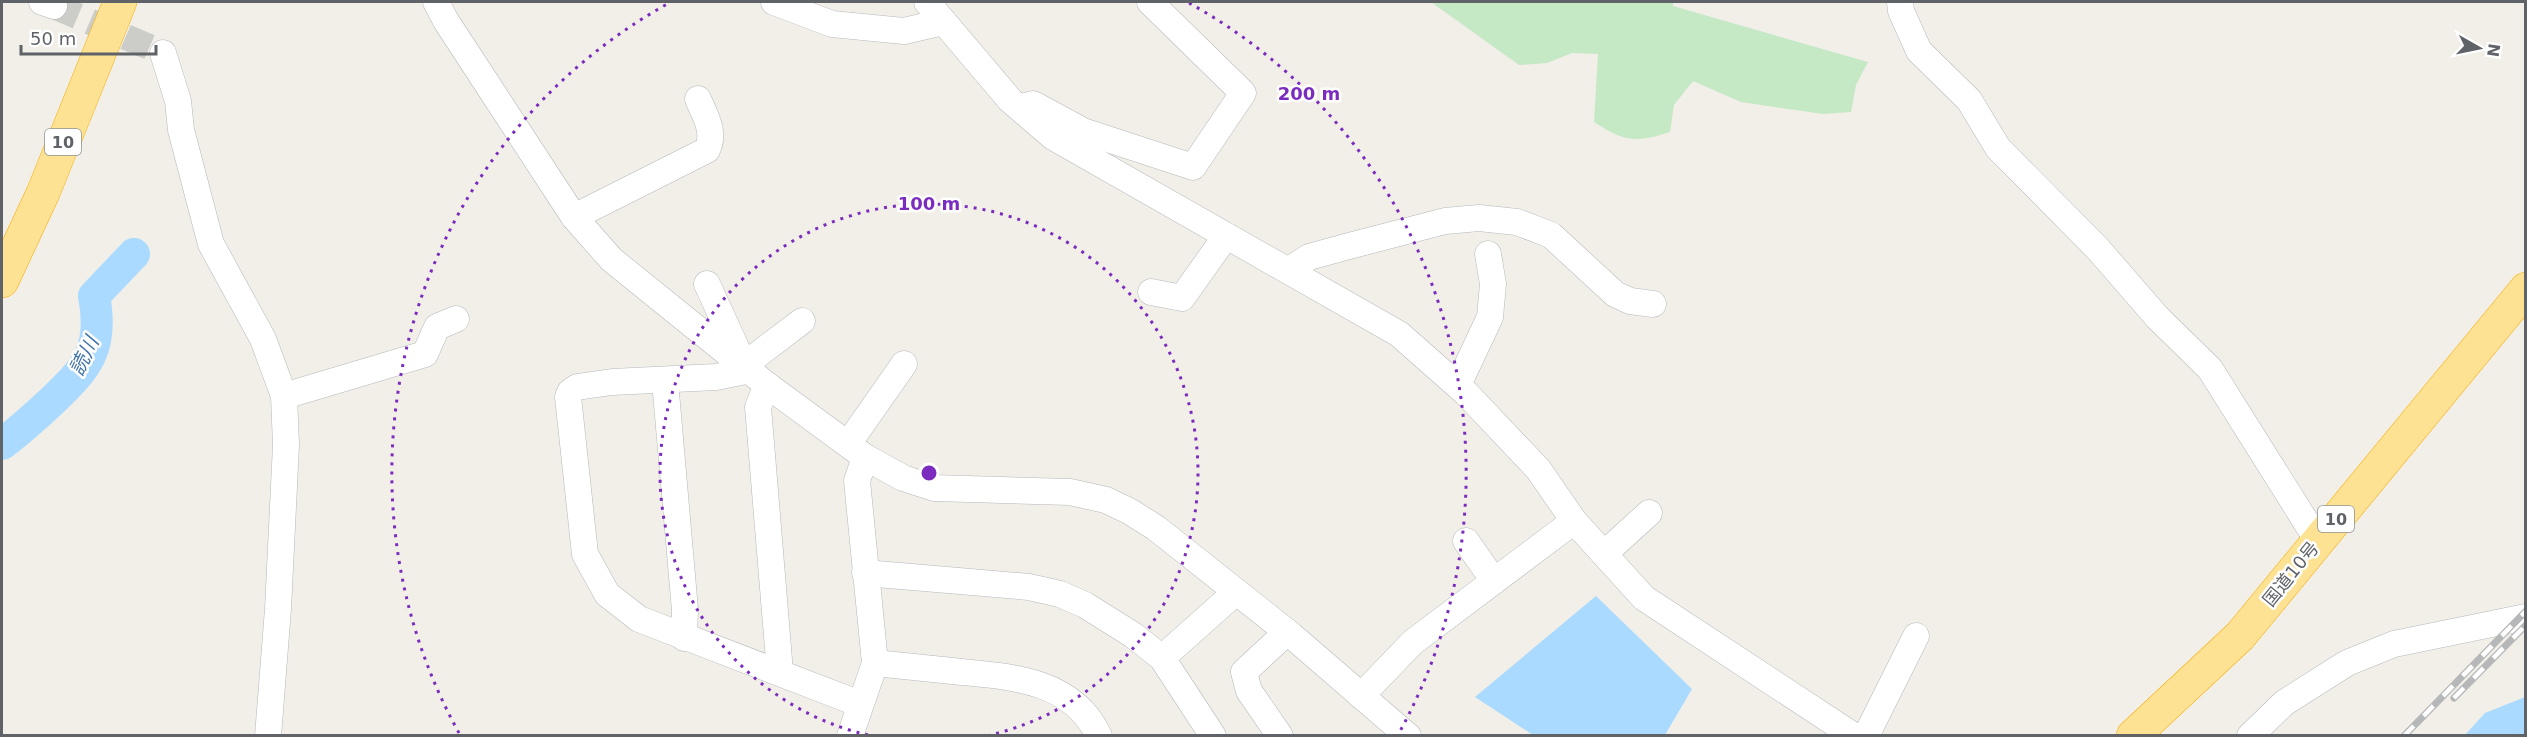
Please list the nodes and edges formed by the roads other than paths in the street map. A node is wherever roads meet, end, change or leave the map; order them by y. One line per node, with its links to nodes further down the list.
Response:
1 (120, 2): 15 (highway, 10)
2 (436, 2): 11 (street)
3 (774, 2): 7 (street)
4 (927, 2): 7 (street)
5 (1150, 2): 10 (street)
6 (1900, 2): 31 (street)
7 (939, 12): 10 (street)
8 (164, 53): 26 (street)
9 (698, 99): 11 (street)
10 (1019, 108): 12 (street)
11 (574, 218): 23 (street)
12 (1226, 236): 14 (street); 18 (street)
13 (1488, 254): 25 (street)
14 (1289, 270): 19 (street); 25 (street)
15 (2, 281)
16 (707, 284): 23 (street)
17 (2526, 289): 31 (highway, 国道10号 / 10)
18 (1151, 292)
19 (1653, 304)
20 (456, 319): 26 (street)
21 (802, 321): 23 (street)
22 (904, 364): 27 (street)
23 (754, 373): 24 (street); 27 (street); 42 (street)
24 (665, 381): 39 (street); 39 (street)
25 (1458, 386): 29 (street)
26 (284, 396): 45 (street)
27 (856, 451): 33 (street); 35 (street)
28 (1648, 513): 32 (street)
29 (1574, 520): 32 (street); 34 (street)
30 (1467, 541): 34 (street)
31 (2318, 541): 53 (highway, 国道10号 / 10)
32 (1604, 554): 51 (street)
33 (865, 573): 40 (street); 41 (street)
34 (1494, 581): 43 (street)
35 (1236, 592): 37 (street); 40 (street)
36 (2526, 616): 54 (street)
37 (1287, 632): 43 (street); 49 (street)
38 (1916, 636): 52 (street)
39 (684, 638): 42 (street)
40 (1162, 658): 48 (street)
41 (875, 663): 44 (street); 47 (street)
42 (780, 672): 44 (street)
43 (1361, 696): 50 (street)
44 (860, 704): 46 (street)
45 (268, 735)
46 (850, 735)
47 (1099, 735)
48 (1213, 735)
49 (1280, 735)
50 (1408, 735)
51 (1854, 735)
52 (1866, 735)
53 (2133, 735)
54 (2250, 735)

